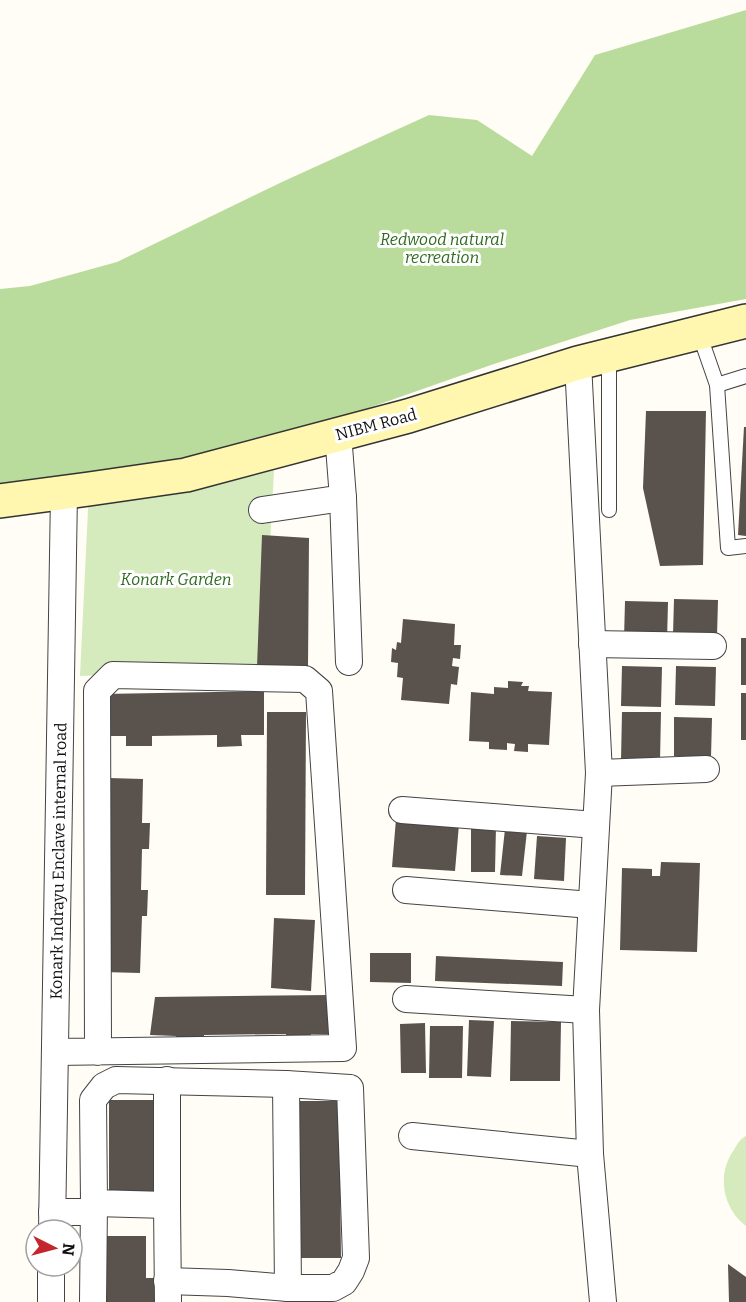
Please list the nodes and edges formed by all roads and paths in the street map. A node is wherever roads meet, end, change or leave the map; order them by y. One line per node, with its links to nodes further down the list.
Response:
1 (746, 321): 2 (main road, NIBM Road)
2 (699, 333): 3 (main road, NIBM Road); 6 (lane)
3 (609, 355): 4 (main road, NIBM Road); 12 (lane)
4 (578, 363): 7 (main road, NIBM Road); 14 (street)
5 (746, 376): 6 (lane)
6 (717, 385): 13 (lane)
7 (338, 434): 8 (main road, NIBM Road); 9 (street)
8 (64, 493): 10 (main road, NIBM Road); 25 (street, Konark Indrayu Enclave internal road)
9 (343, 498): 11 (street); 16 (street)
10 (0, 501)
11 (262, 510)
12 (609, 510)
13 (746, 546)
14 (592, 644): 15 (street); 18 (street)
15 (713, 646)
16 (349, 663)
17 (706, 769): 18 (street)
18 (598, 773): 20 (street)
19 (402, 810): 20 (street)
20 (596, 825): 22 (street)
21 (406, 890): 22 (street)
22 (591, 904): 24 (street)
23 (406, 999): 24 (street)
24 (586, 1010): 30 (street)
25 (55, 1052): 26 (street); 33 (street, Konark Indrayu Enclave internal road)
26 (98, 1052): 26 (street)
27 (167, 1080): 28 (street); 31 (street); 32 (street)
28 (286, 1084): 36 (street); 39 (street)
29 (412, 1136): 30 (street)
30 (590, 1154): 42 (street)
31 (167, 1205): 32 (street); 37 (street)
32 (94, 1208): 34 (street); 41 (street)
33 (52, 1218)
34 (62, 1218)
35 (51, 1278): 40 (street)
36 (288, 1288): 38 (street); 39 (street)
37 (168, 1292): 38 (street)
38 (230, 1292)
39 (334, 1295)
40 (51, 1302)
41 (93, 1302)
42 (603, 1302)

